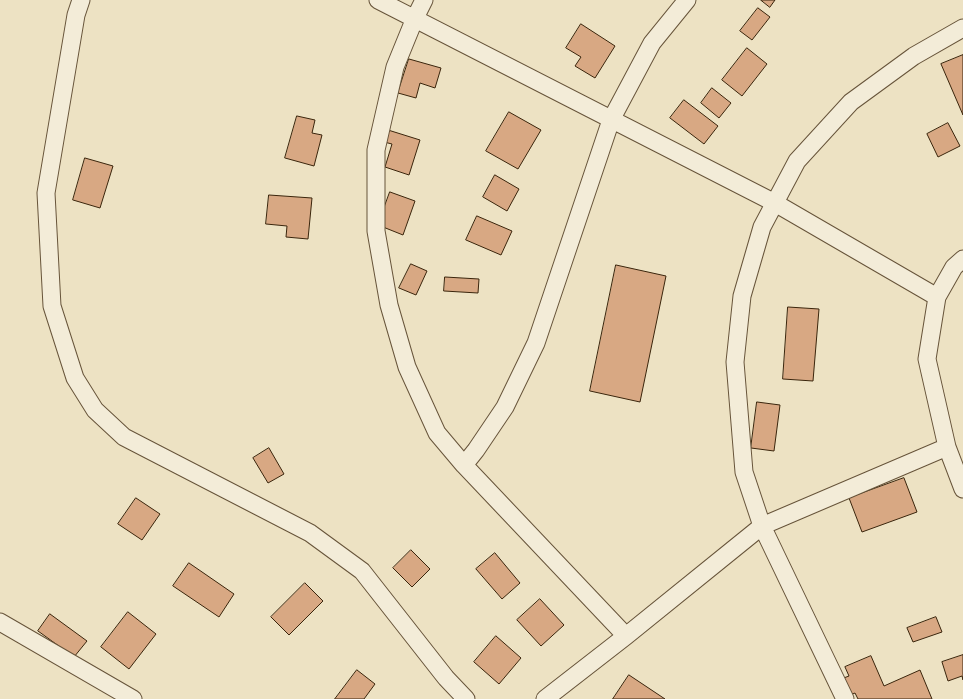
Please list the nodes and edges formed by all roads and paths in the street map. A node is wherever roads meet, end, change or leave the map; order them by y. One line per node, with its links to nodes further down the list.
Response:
1 (81, 0): 18 (street)
2 (378, 0): 5 (street)
3 (424, 0): 5 (street)
4 (687, 0): 7 (street)
5 (415, 18): 7 (street); 12 (street)
6 (963, 28): 8 (street)
7 (612, 120): 8 (street); 12 (street)
8 (775, 203): 10 (street); 14 (street)
9 (963, 259): 10 (street)
10 (937, 297): 11 (street)
11 (947, 447): 13 (street); 14 (street)
12 (464, 465): 16 (street)
13 (963, 489)
14 (762, 526): 16 (street); 20 (street)
15 (0, 622): 17 (street)
16 (626, 636): 19 (street)
17 (133, 699)
18 (466, 699)
19 (545, 699)
20 (845, 699)

